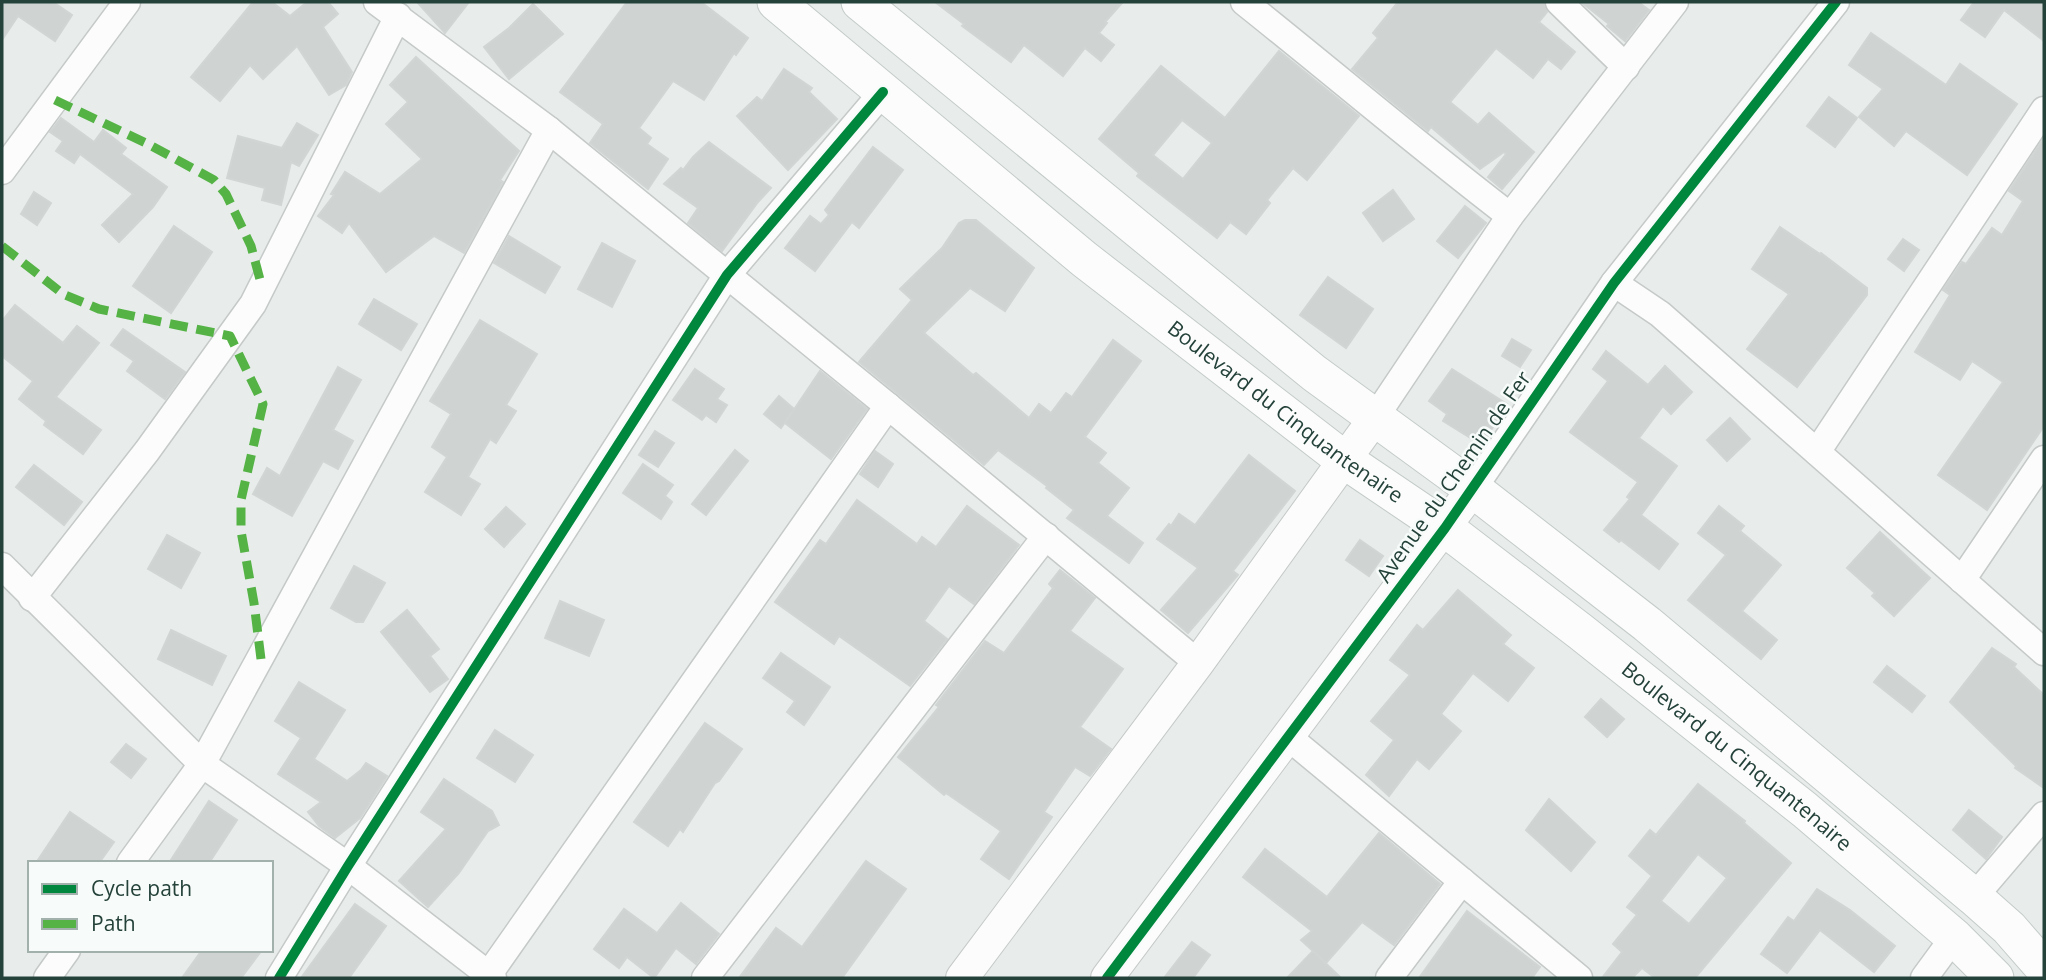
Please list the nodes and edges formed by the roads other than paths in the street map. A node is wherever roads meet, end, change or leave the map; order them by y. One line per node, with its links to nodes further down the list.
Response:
1 (127, 2): 13 (street)
2 (776, 2): 10 (main road, Boulevard du Cinquantenaire)
3 (860, 2): 18 (main road, Boulevard du Cinquantenaire)
4 (1244, 2): 14 (street)
5 (1559, 2): 9 (street)
6 (1675, 2): 9 (street)
7 (1836, 2): 16 (street, Avenue du Chemin de Fer)
8 (388, 9): 12 (street); 27 (street)
9 (1626, 67): 14 (street)
10 (883, 92): 15 (street); 20 (main road, Boulevard du Cinquantenaire)
11 (2044, 110): 19 (street)
12 (549, 130): 15 (street); 31 (street)
13 (2, 171)
14 (1510, 216): 18 (street)
15 (727, 275): 17 (street); 34 (street)
16 (1614, 284): 19 (street); 22 (street, Avenue du Chemin de Fer)
17 (888, 406): 24 (street); 40 (street)
18 (1374, 419): 20 (street); 22 (main road, Boulevard du Cinquantenaire)
19 (1817, 452): 26 (street)
20 (1343, 459): 23 (main road, Boulevard du Cinquantenaire); 29 (street)
21 (2044, 459): 26 (street)
22 (1473, 489): 23 (street, Avenue du Chemin de Fer); 36 (main road, Boulevard du Cinquantenaire)
23 (1445, 528): 30 (street, Avenue du Chemin de Fer); 37 (main road, Boulevard du Cinquantenaire)
24 (1046, 536): 29 (street); 43 (street)
25 (2, 566): 27 (street)
26 (1962, 580): 28 (street)
27 (32, 598): 31 (street)
28 (2044, 652)
29 (1198, 663): 44 (street)
30 (1287, 736): 35 (street); 45 (street, Avenue du Chemin de Fer)
31 (202, 764): 33 (street); 34 (street)
32 (2044, 815): 36 (street)
33 (131, 861)
34 (348, 866): 40 (street); 42 (street)
35 (1462, 881): 46 (street); 47 (street)
36 (1974, 897): 39 (main road, Boulevard du Cinquantenaire)
37 (1954, 937): 48 (street); 49 (main road, Boulevard du Cinquantenaire)
38 (66, 952): 41 (street)
39 (2044, 968)
40 (491, 976)
41 (47, 978)
42 (279, 978)
43 (705, 978)
44 (962, 978)
45 (1107, 978)
46 (1389, 978)
47 (1579, 978)
48 (1924, 978)
49 (1995, 978)

